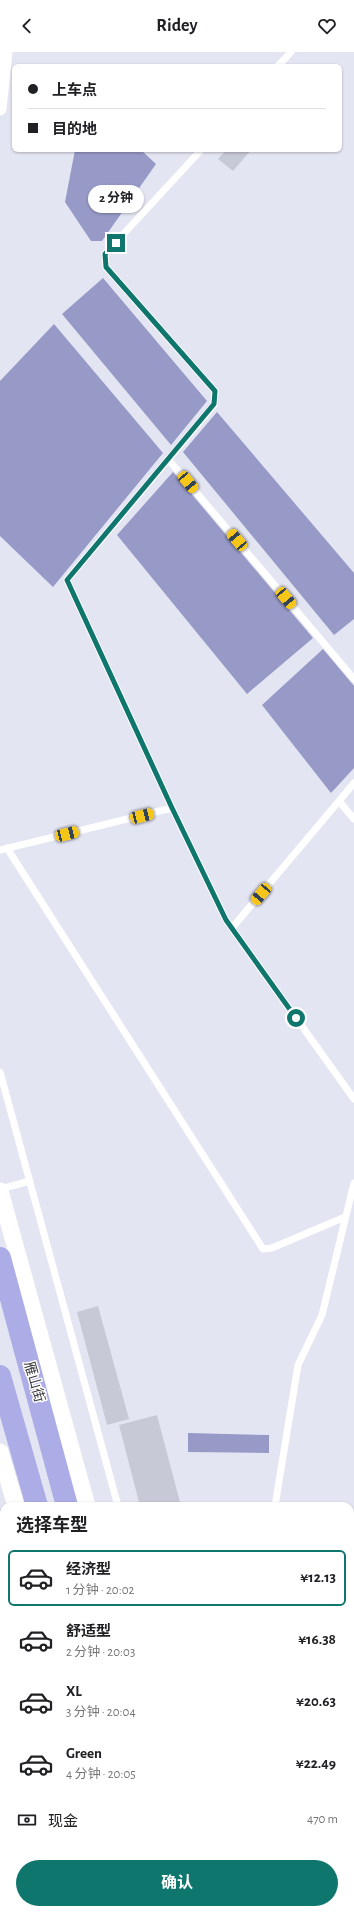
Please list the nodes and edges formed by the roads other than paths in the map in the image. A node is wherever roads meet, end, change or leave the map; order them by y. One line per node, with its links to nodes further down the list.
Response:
1 (6, 52): 4 (street)
2 (291, 52): 3 (lane)
3 (280, 64)
4 (0, 109)
5 (199, 152): 6 (lane)
6 (168, 459): 7 (lane); 10 (lane)
7 (354, 679)
8 (354, 783): 9 (lane)
9 (340, 801): 11 (lane); 13 (lane)
10 (172, 808): 12 (lane); 13 (lane)
11 (354, 819)
12 (3, 849): 20 (lane)
13 (232, 928): 15 (lane)
14 (0, 1072): 16 (lane)
15 (354, 1099)
16 (30, 1182): 18 (lane); 28 (lane)
17 (354, 1183): 19 (lane)
18 (0, 1190): 27 (street)
19 (351, 1207): 20 (lane)
20 (346, 1217): 29 (lane)
21 (0, 1258): 26 (highway, 雁山街)
22 (0, 1376): 25 (highway)
23 (0, 1452): 24 (street)
24 (15, 1502)
25 (36, 1502)
26 (66, 1502)
27 (86, 1502)
28 (117, 1502)
29 (276, 1502)

